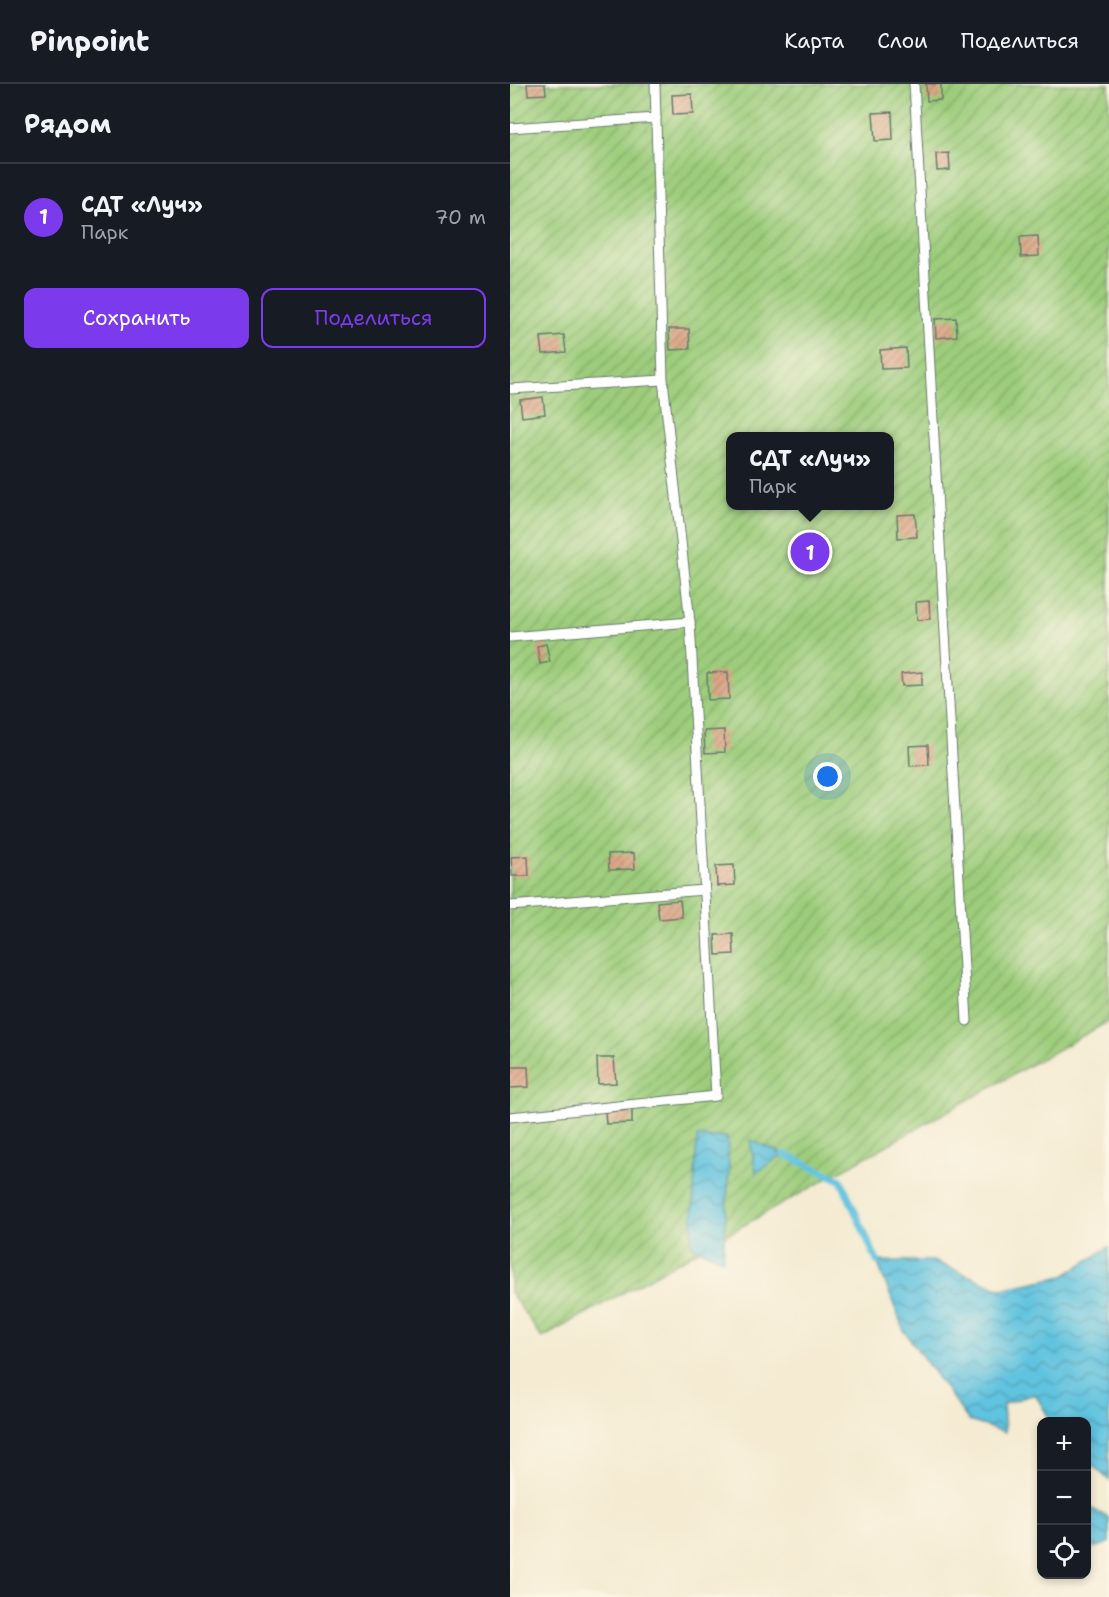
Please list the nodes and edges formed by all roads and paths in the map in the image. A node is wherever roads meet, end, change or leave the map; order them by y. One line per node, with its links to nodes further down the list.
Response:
1 (655, 84): 3 (lane)
2 (914, 84): 11 (lane)
3 (656, 118): 4 (lane); 5 (lane)
4 (510, 128)
5 (663, 380): 6 (lane); 7 (lane)
6 (510, 389)
7 (690, 621): 8 (lane); 9 (lane)
8 (510, 637)
9 (704, 890): 10 (lane); 12 (lane)
10 (510, 906)
11 (967, 1022)
12 (510, 1117)

